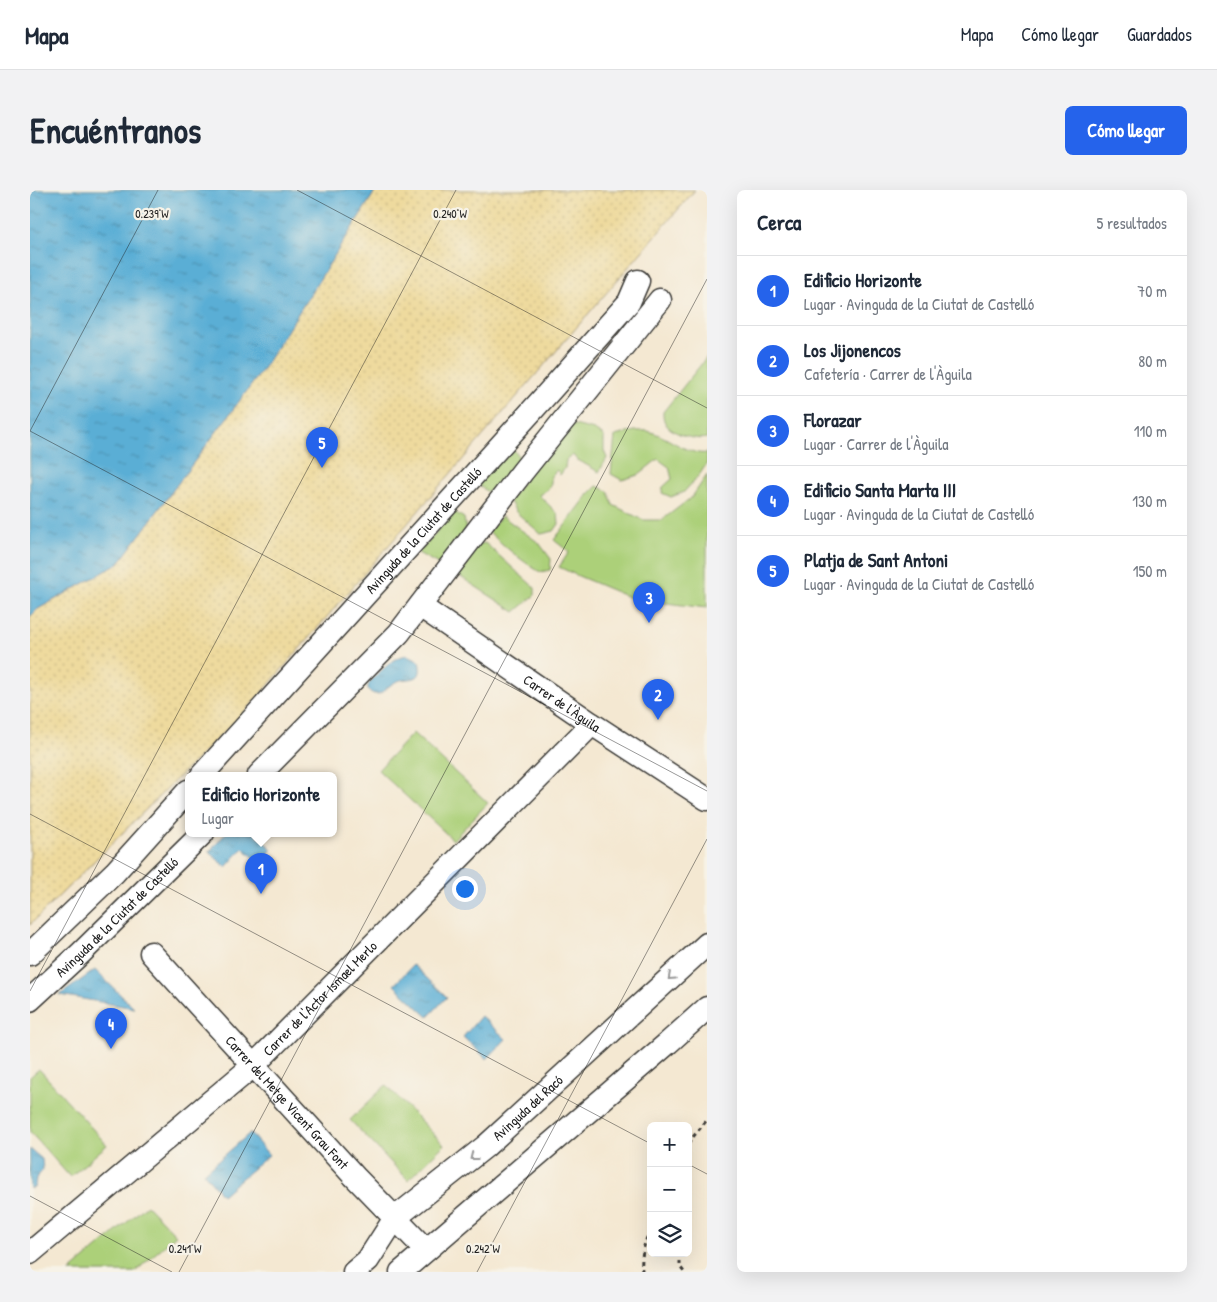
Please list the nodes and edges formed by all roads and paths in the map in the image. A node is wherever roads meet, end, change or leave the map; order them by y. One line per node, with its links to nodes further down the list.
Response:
1 (638, 281): 5 (street, Avinguda de la Ciutat de Castelló)
2 (660, 300): 3 (street)
3 (420, 606): 4 (street, Carrer de l'Àguila); 6 (street)
4 (592, 724): 8 (street, Carrer de l'Àguila); 15 (street, Carrer de l'Actor Ismael Merlo)
5 (205, 772)
6 (262, 772)
7 (185, 794): 12 (street)
8 (707, 798)
9 (199, 837): 13 (street, Avinguda de la Ciutat de Castelló)
10 (707, 944): 18 (street, Avinguda del Racó, one-way to 18)
11 (151, 953): 15 (street, Carrer del Metge Vicent Grau Font)
12 (30, 954)
13 (30, 1000)
14 (707, 1008): 20 (street)
15 (254, 1066): 18 (street, Carrer del Metge Vicent Grau Font); 21 (street, Carrer de l'Actor Ismael Merlo)
16 (707, 1120): 17 (path)
17 (692, 1138)
18 (396, 1218): 20 (street, Carrer del Metge Vicent Grau Font); 23 (street, Avinguda del Racó)
19 (647, 1237): 25 (path)
20 (426, 1250): 24 (street)
21 (30, 1254)
22 (680, 1257): 26 (path)
23 (354, 1272)
24 (401, 1272)
25 (642, 1272)
26 (684, 1272)

